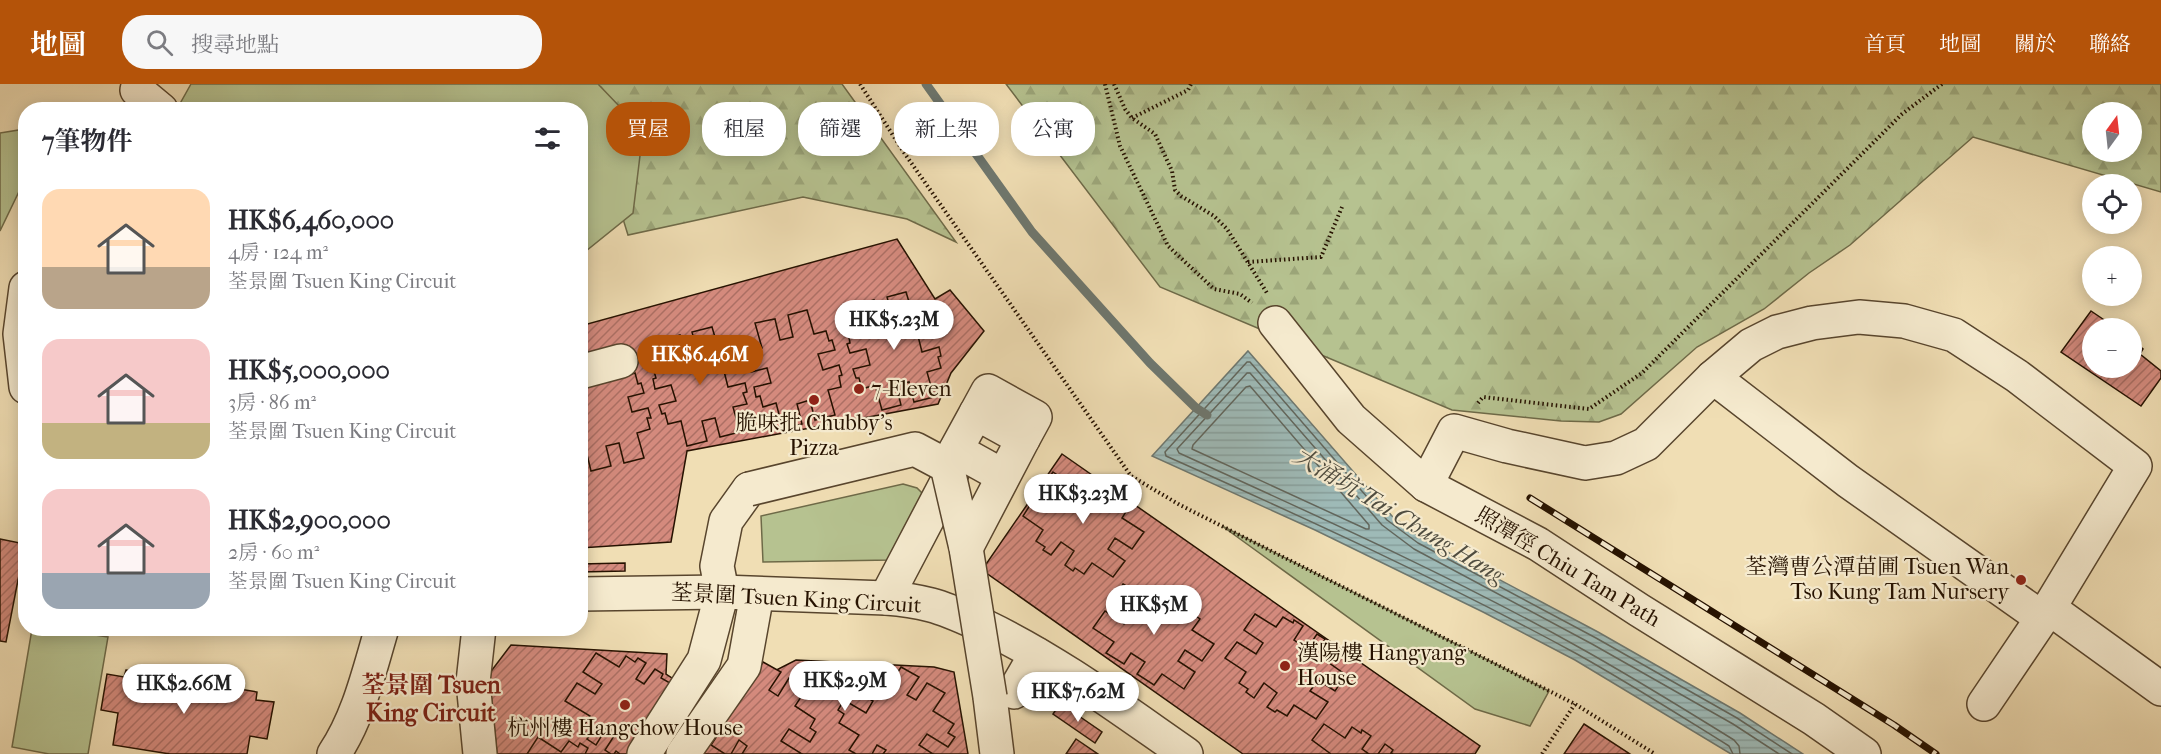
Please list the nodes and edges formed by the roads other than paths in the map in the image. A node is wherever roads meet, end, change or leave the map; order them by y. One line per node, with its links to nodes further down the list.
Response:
1 (1273, 321): 7 (street, 照潭徑 Chiu Tam Path)
2 (621, 361): 3 (street)
3 (588, 370)
4 (1713, 377): 7 (street); 13 (street); 13 (street)
5 (962, 440): 6 (street); 6 (street, bridge); 8 (street, bridge); 9 (street, bridge)
6 (1013, 457): 8 (street, bridge)
7 (1426, 484): 27 (street, 照潭徑 Chiu Tam Path)
8 (966, 548): 19 (street, bridge)
9 (722, 592): 10 (street, 荃景圍 Tsuen King Circuit); 11 (street, 荃景圍 Tsuen King Circuit); 23 (street)
10 (588, 594)
11 (757, 594): 12 (street, 荃景圍 Tsuen King Circuit); 24 (street)
12 (886, 598): 14 (street, 荃景圍 Tsuen King Circuit); 14 (street)
13 (2046, 613): 18 (street); 20 (street)
14 (957, 614): 17 (street, 荃景圍 Tsuen King Circuit)
15 (380, 636): 21 (street)
16 (478, 636): 22 (street)
17 (1036, 654): 19 (street); 26 (street, 荃景圍 Tsuen King Circuit)
18 (2161, 689)
19 (1002, 694): 25 (street)
20 (1984, 704)
21 (334, 754)
22 (480, 754)
23 (644, 754)
24 (682, 754)
25 (997, 754)
26 (1186, 754)
27 (1864, 754)

